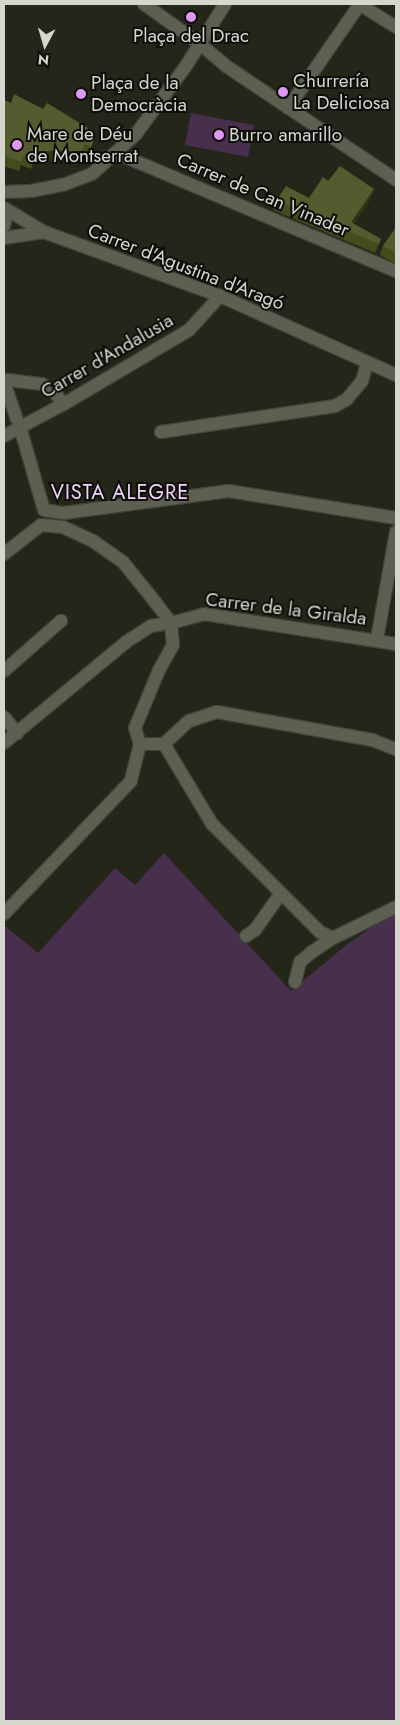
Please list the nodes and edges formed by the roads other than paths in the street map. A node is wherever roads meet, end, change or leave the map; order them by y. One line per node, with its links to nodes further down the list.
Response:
1 (144, 4): 5 (street)
2 (225, 4): 5 (street)
3 (360, 4): 4 (street); 6 (street)
4 (396, 27)
5 (200, 44): 6 (street); 7 (street)
6 (288, 108): 8 (street)
7 (116, 153): 9 (street); 14 (street, Carrer de Can Vinader)
8 (396, 180)
9 (4, 192)
10 (5, 209): 11 (street, Carrer d'Agustina d'Aragó); 12 (street, Carrer d'Agustina d'Aragó)
11 (4, 226)
12 (44, 232): 13 (street, Carrer d'Agustina d'Aragó); 15 (street, Carrer d'Agustina d'Aragó)
13 (4, 238)
14 (396, 271)
15 (220, 296): 16 (street, Carrer d'Agustina d'Aragó); 19 (street, Carrer d'Andalusia)
16 (367, 364): 17 (street, Carrer d'Agustina d'Aragó); 21 (street)
17 (396, 375)
18 (4, 382): 19 (street); 20 (street)
19 (64, 404): 20 (street, Carrer d'Andalusia)
20 (18, 423): 22 (street, Carrer d'Andalusia); 23 (street)
21 (161, 432)
22 (4, 436)
23 (396, 518)
24 (396, 532): 28 (street)
25 (4, 554): 27 (street)
26 (61, 621): 30 (street)
27 (171, 623): 28 (street, Carrer de la Giralda); 32 (street, Carrer de la Giralda); 34 (street)
28 (377, 640): 29 (street, Carrer de la Giralda)
29 (396, 644)
30 (4, 671)
31 (4, 717): 32 (street)
32 (18, 733): 33 (street, Carrer de la Giralda)
33 (4, 744)
34 (140, 744): 35 (street); 39 (street)
35 (164, 744): 36 (street); 37 (street)
36 (396, 749)
37 (281, 893): 40 (street); 41 (street)
38 (396, 907): 41 (street)
39 (4, 914)
40 (246, 936)
41 (333, 938): 42 (street)
42 (295, 982)

